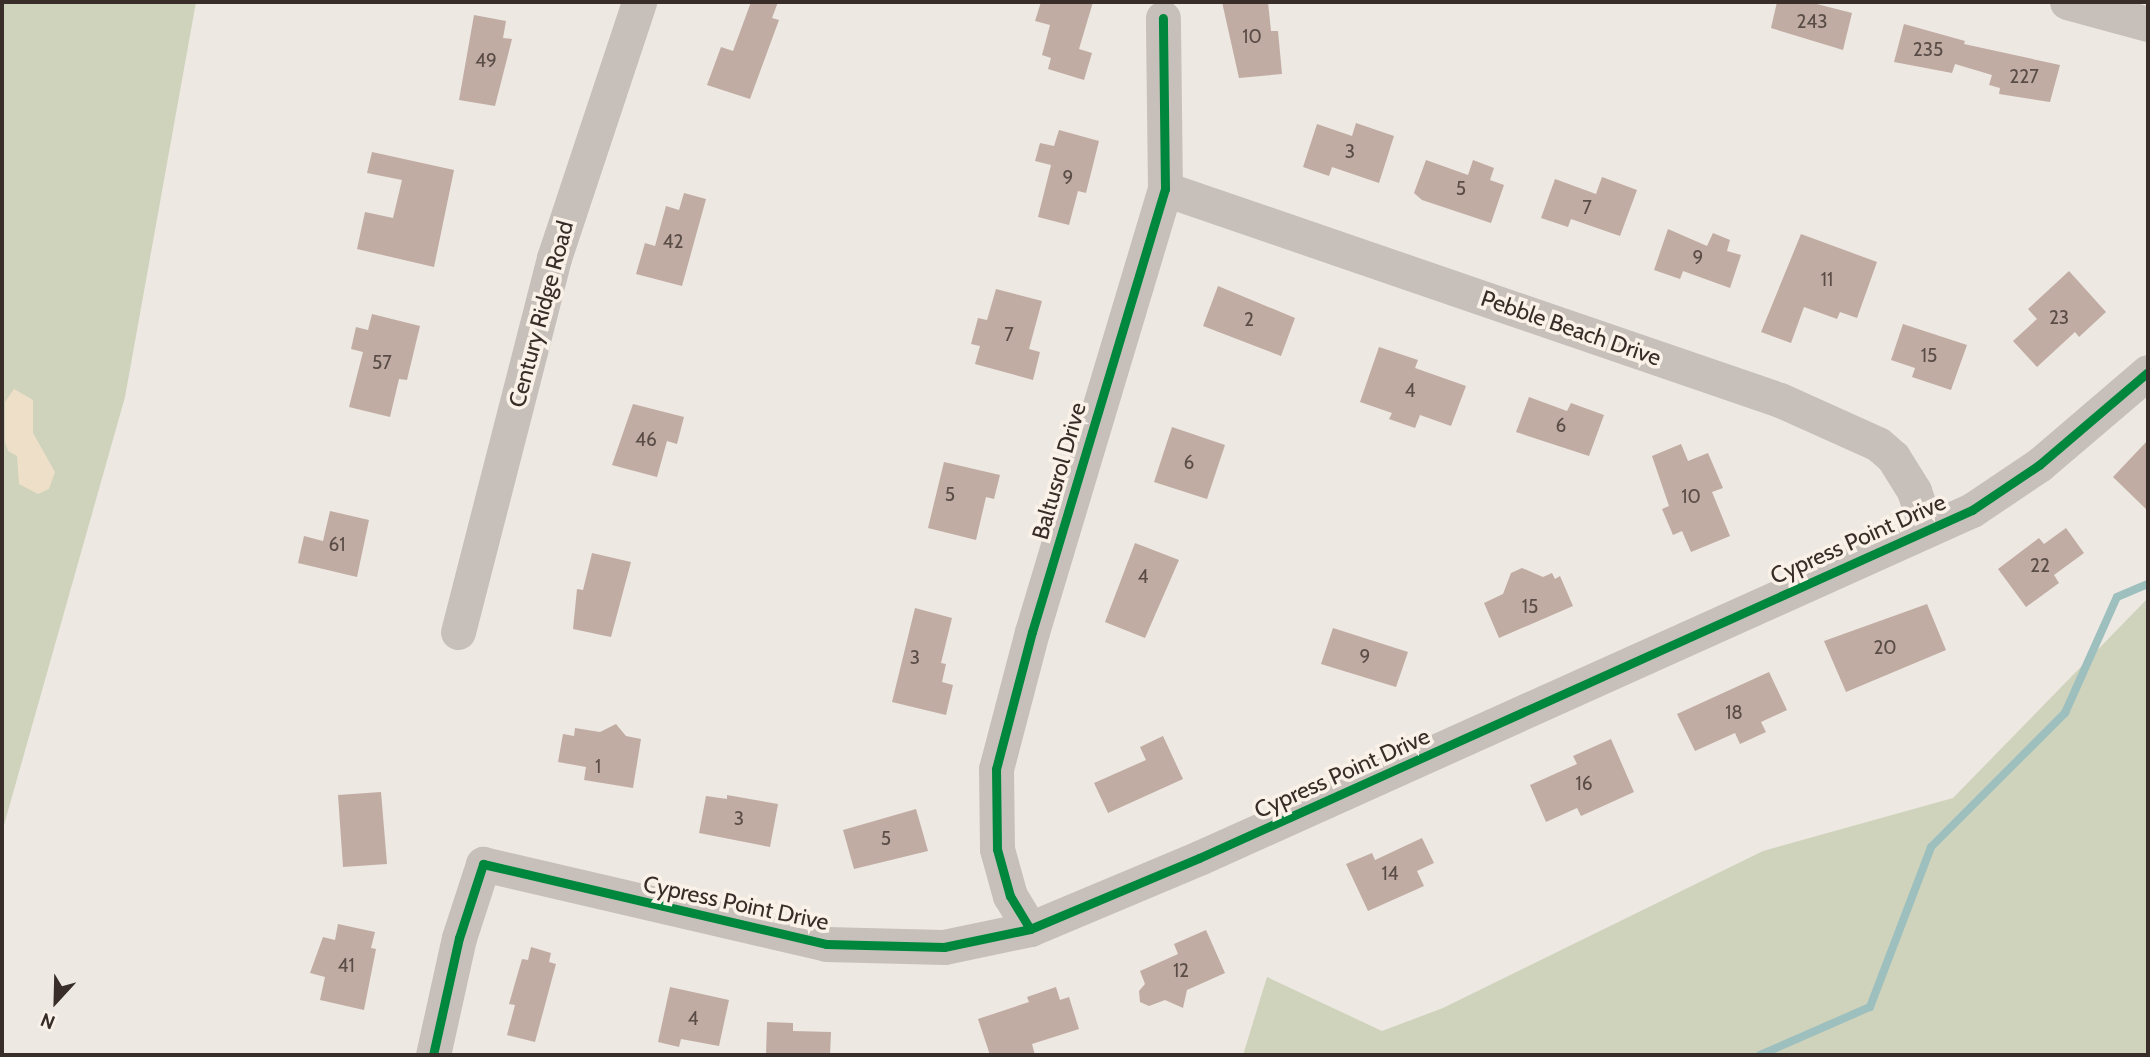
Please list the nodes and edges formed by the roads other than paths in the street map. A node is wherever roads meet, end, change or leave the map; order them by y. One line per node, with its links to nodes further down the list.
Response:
1 (639, 2): 8 (street, Century Ridge Road)
2 (2067, 2): 3 (street)
3 (2131, 11)
4 (1163, 18): 5 (street, Baltusrol Drive)
5 (1165, 189): 7 (street, Pebble Beach Drive); 9 (street, Baltusrol Drive)
6 (2148, 372): 7 (street, Cypress Point Drive)
7 (1927, 528): 9 (street, Cypress Point Drive)
8 (458, 632)
9 (1030, 929): 10 (street, Cypress Point Drive)
10 (433, 1055)

